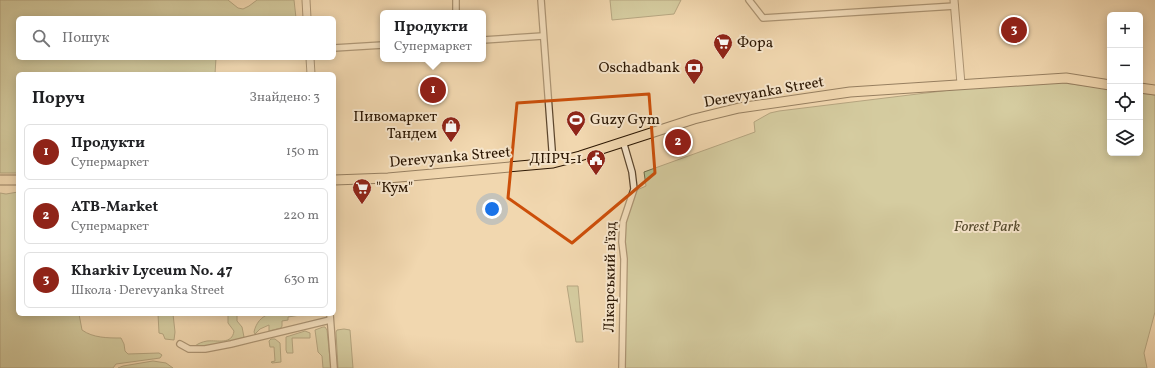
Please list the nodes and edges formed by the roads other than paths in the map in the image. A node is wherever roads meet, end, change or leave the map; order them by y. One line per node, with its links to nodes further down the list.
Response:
1 (306, 0): 5 (street)
2 (541, 0): 6 (street)
3 (749, 0): 4 (street)
4 (954, 3): 12 (street)
5 (307, 16)
6 (543, 36): 7 (street); 17 (street)
7 (486, 40)
8 (380, 45): 9 (street)
9 (336, 48)
10 (310, 60): 11 (street)
11 (311, 72)
12 (961, 84): 13 (main road, Derevyanka Street); 16 (main road, Derevyanka Street)
13 (1107, 84)
14 (1143, 88): 15 (main road)
15 (1155, 90)
16 (623, 141): 17 (main road, Derevyanka Street); 24 (street, Лікарський в'їзд)
17 (553, 163): 20 (main road, Derevyanka Street)
18 (0, 180): 19 (main road)
19 (16, 180)
20 (336, 180)
21 (330, 317): 22 (street); 23 (street)
22 (180, 344)
23 (334, 368)
24 (622, 368)

